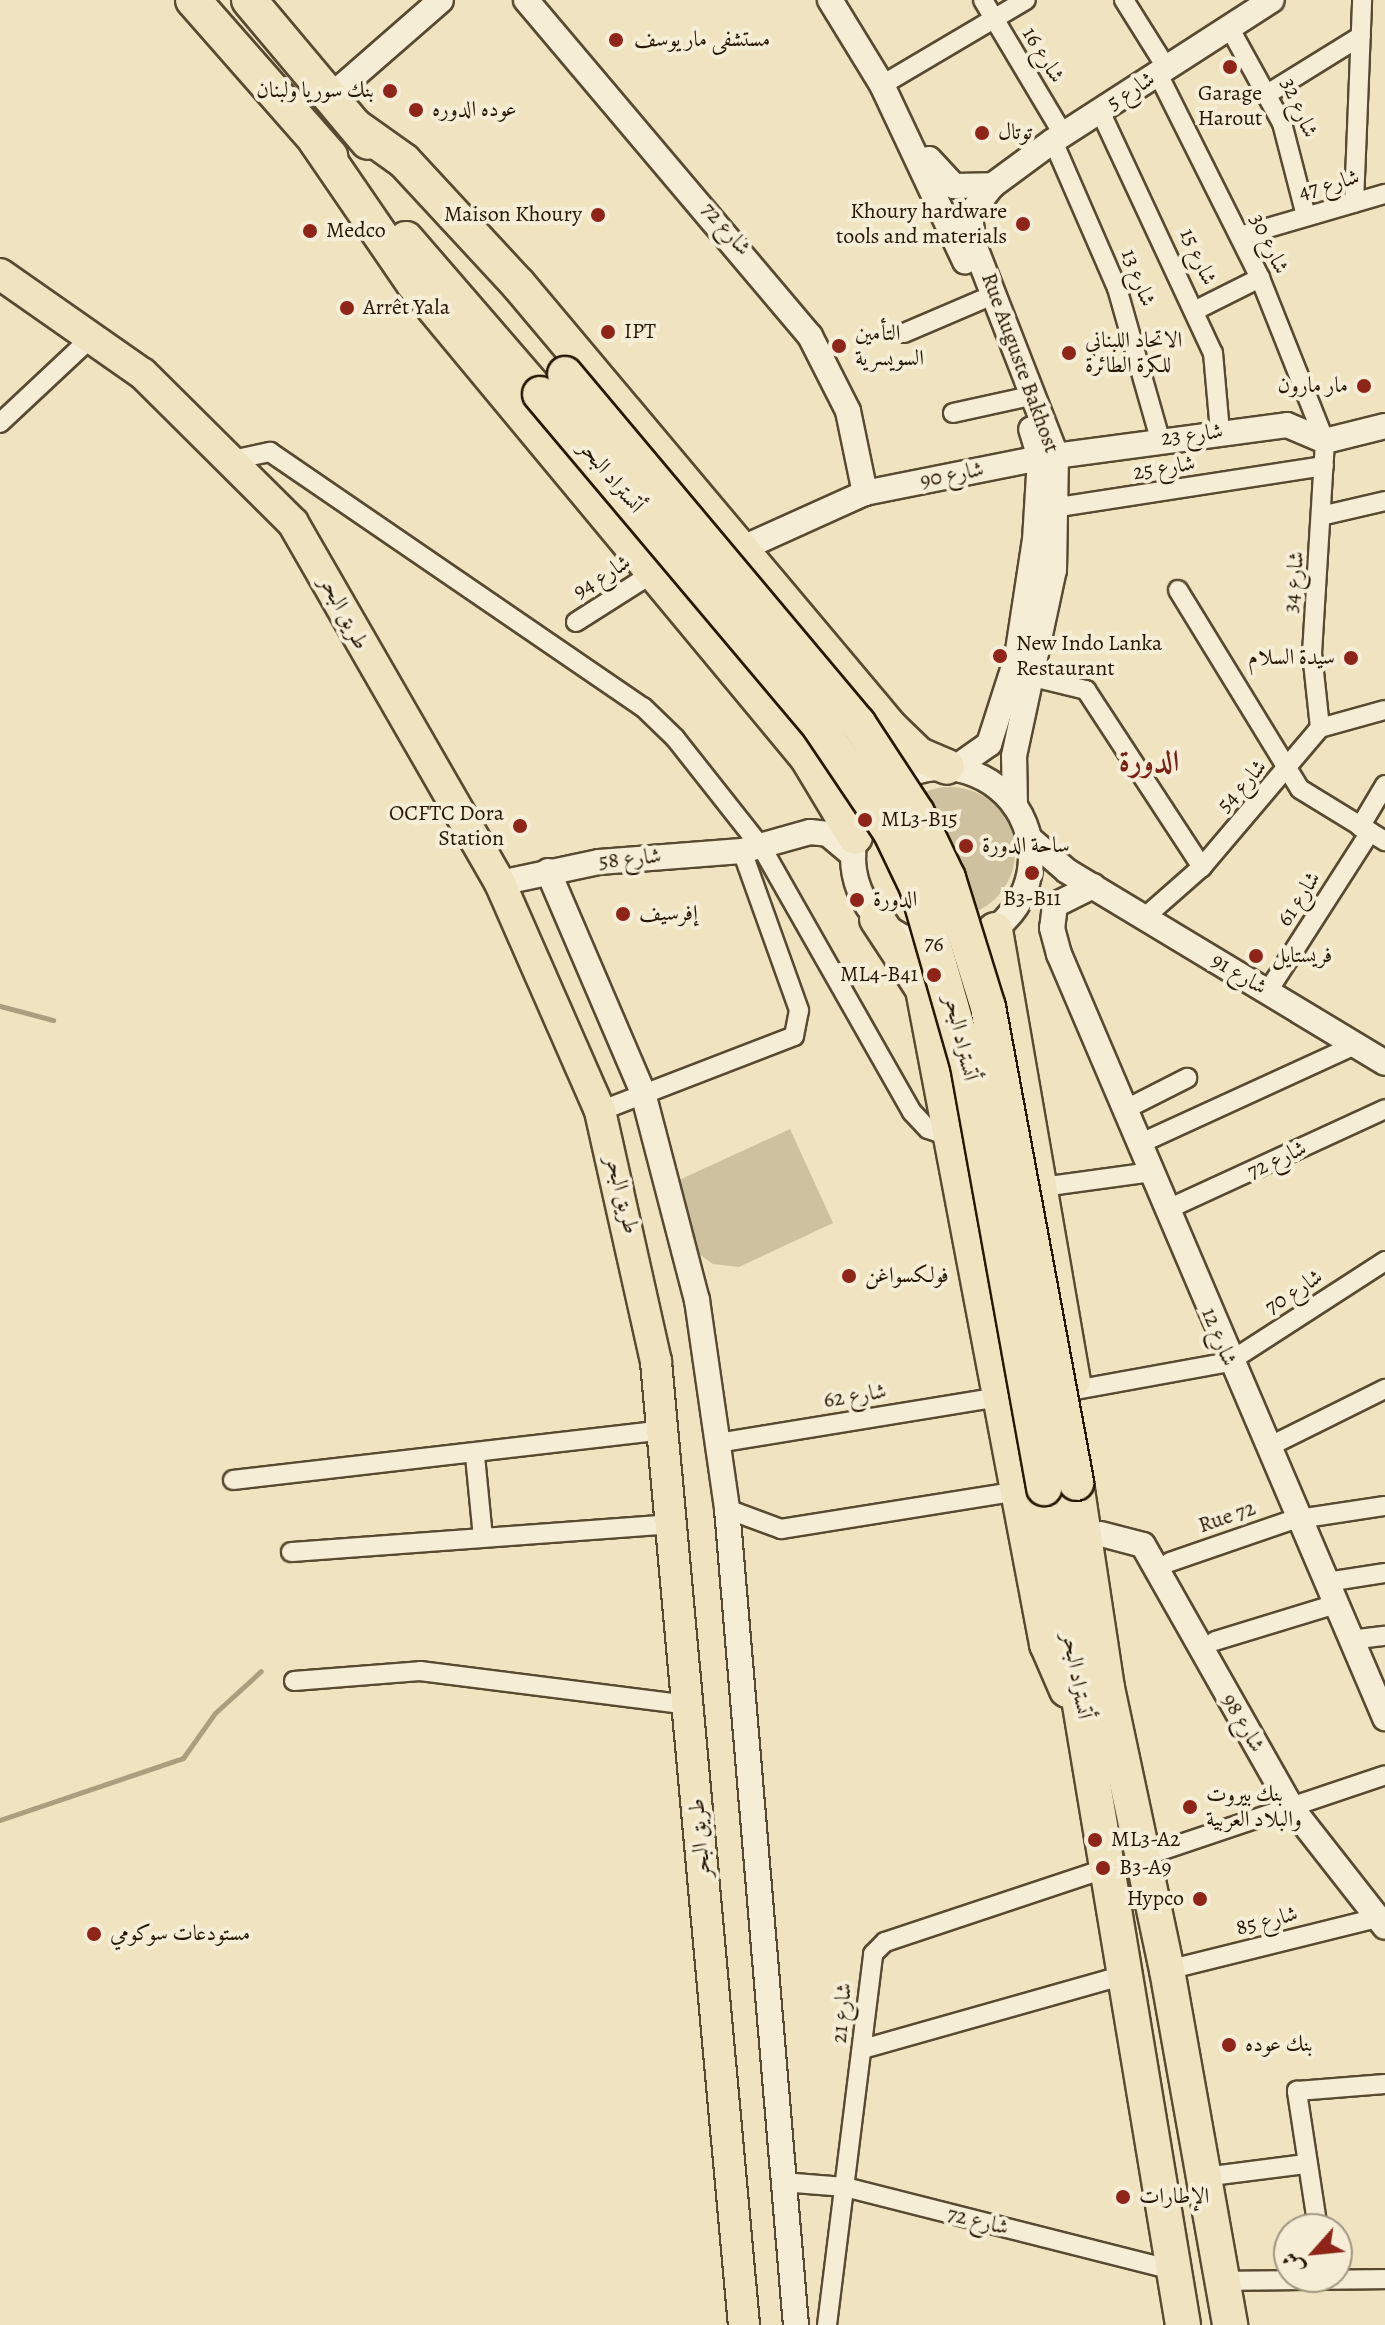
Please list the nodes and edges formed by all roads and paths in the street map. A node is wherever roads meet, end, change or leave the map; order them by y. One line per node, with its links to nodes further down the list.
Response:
1 (193, 0): 22 (highway, أتستراد البحر)
2 (249, 0): 17 (highway, أتستراد البحر)
3 (441, 0): 17 (street)
4 (526, 0): 45 (street, شارع 72)
5 (830, 0): 15 (street, Rue Auguste Bakhost)
6 (983, 0): 11 (street, شارع 16)
7 (1026, 0): 11 (street)
8 (1124, 0): 14 (street, شارع 30)
9 (1272, 0): 12 (street, شارع 5)
10 (1362, 0): 13 (street)
11 (994, 20): 15 (street); 21 (street, شارع 16)
12 (1229, 27): 14 (street, شارع 5); 16 (street, شارع 32)
13 (1361, 36): 16 (street); 25 (street)
14 (1162, 71): 18 (street, شارع 5); 27 (street, شارع 30)
15 (882, 85): 20 (street, Rue Auguste Bakhost)
16 (1269, 93): 26 (street, شارع 32)
17 (330, 97): 19 (highway, أتستراد البحر)
18 (1100, 111): 21 (street, شارع 5); 31 (street, شارع 15)
19 (355, 126): 34 (highway, أتستراد البحر); 49 (highway)
20 (905, 130): 23 (street, Rue Auguste Bakhost); 30 (street, Rue Auguste Bakhost)
21 (1058, 137): 23 (street, شارع 5); 40 (street, شارع 13)
22 (316, 141): 34 (highway, أتستراد البحر); 50 (highway)
23 (993, 185): 42 (street, Rue Auguste Bakhost)
24 (1385, 194): 25 (street, شارع 47)
25 (1354, 203): 26 (street, شارع 47)
26 (1306, 216): 27 (street, شارع 47)
27 (1240, 236): 29 (street, شارع 30)
28 (0, 274): 33 (highway, طريق البحر)
29 (1260, 278): 31 (street); 41 (street, شارع 30)
30 (981, 300): 32 (street); 35 (street, Rue Auguste Bakhost)
31 (1196, 310): 39 (street, شارع 15)
32 (904, 333)
33 (92, 337): 37 (street); 43 (highway, طريق البحر)
34 (552, 384): 97 (highway, أتستراد البحر, bridge)
35 (1021, 398): 36 (street); 42 (street, Rue Auguste Bakhost)
36 (953, 413)
37 (0, 423)
38 (1385, 426): 41 (street)
39 (1220, 432): 40 (street, شارع 23); 41 (street, شارع 23)
40 (1160, 439): 42 (street, شارع 23)
41 (1325, 441): 44 (street, شارع 34)
42 (1048, 457): 45 (street, شارع 90); 47 (street, Rue Auguste Bakhost); 58 (street, Rue Auguste Bakhost)
43 (232, 460): 65 (street); 68 (highway, طريق البحر)
44 (1324, 466): 47 (street, شارع 25); 48 (street, شارع 34)
45 (865, 493): 49 (street, شارع 90)
46 (1385, 501): 48 (street)
47 (1059, 507): 53 (street, Rue Auguste Bakhost)
48 (1325, 515): 56 (street, شارع 34)
49 (743, 548): 54 (highway)
50 (653, 573): 52 (street, شارع 94); 57 (highway)
51 (1178, 590): 59 (street)
52 (576, 622)
53 (1033, 677): 61 (street, Rue Auguste Bakhost); 66 (street)
54 (875, 709): 57 (highway); 58 (highway)
55 (1381, 716): 56 (street)
56 (1320, 728): 59 (street, شارع 54)
57 (807, 757): 64 (highway)
58 (951, 768): 61 (street); 64 (street)
59 (1287, 771): 62 (street); 66 (street, شارع 54)
60 (1385, 785): 62 (street, شارع 61)
61 (1015, 806): 63 (street)
62 (1372, 833): 74 (street, شارع 61)
63 (1029, 838): 69 (street, شارع 91); 72 (street)
64 (854, 846): 65 (street, شارع 58); 71 (street)
65 (752, 849): 67 (street, شارع 58); 78 (street); 82 (street)
66 (1202, 867): 70 (street, شارع 54)
67 (548, 871): 68 (street, شارع 58); 78 (street)
68 (500, 883): 81 (highway, طريق البحر)
69 (1093, 886): 70 (street, شارع 91); 73 (street)
70 (1145, 917): 74 (street, شارع 91)
71 (877, 919): 72 (street, 76); 82 (highway)
72 (1003, 922): 73 (street); 85 (highway)
73 (1059, 954): 80 (street, شارع 12)
74 (1268, 991): 75 (street, شارع 91)
75 (1355, 1045): 76 (street, شارع 91); 83 (street)
76 (1385, 1063)
77 (1187, 1078): 80 (street)
78 (643, 1093): 81 (street); 93 (street)
79 (1385, 1109): 86 (street, شارع 72)
80 (1124, 1110): 83 (street, شارع 12)
81 (600, 1111): 92 (highway, طريق البحر)
82 (951, 1137): 91 (highway)
83 (1139, 1144): 84 (street, شارع 12)
84 (1152, 1172): 85 (street); 86 (street, شارع 12)
85 (1042, 1187): 90 (highway)
86 (1168, 1209): 88 (street, شارع 12)
87 (1383, 1268): 88 (street, شارع 70)
88 (1229, 1362): 90 (street); 94 (street, شارع 12)
89 (1385, 1389): 94 (street)
90 (1075, 1390): 102 (highway)
91 (1000, 1397): 93 (street, شارع 62); 97 (highway)
92 (662, 1430): 95 (street); 101 (highway, طريق البحر)
93 (718, 1443): 99 (street)
94 (1268, 1447): 100 (street, شارع 12)
95 (475, 1456): 96 (street); 103 (street)
96 (233, 1480)
97 (1046, 1487): 99 (street); 113 (highway, أتستراد البحر); 119 (highway, أتستراد البحر)
98 (1385, 1506): 100 (street, Rue 72)
99 (727, 1509): 127 (street)
100 (1300, 1519): 105 (street, Rue 72); 108 (street, شارع 12)
101 (671, 1524): 103 (street); 114 (highway, طريق البحر)
102 (1100, 1528): 105 (street, شارع 98); 107 (street, شارع 98); 113 (highway)
103 (483, 1537): 104 (street)
104 (291, 1552)
105 (1170, 1562): 107 (street, شارع 98)
106 (1385, 1573): 108 (street)
107 (1179, 1593): 111 (street, شارع 98); 117 (street, شارع 98)
108 (1331, 1593): 110 (street, شارع 12); 111 (street)
109 (1385, 1636): 110 (street)
110 (1350, 1640): 115 (street, شارع 12)
111 (1215, 1641): 117 (street, شارع 98)
112 (294, 1681): 114 (street)
113 (1107, 1688): 118 (highway, أتستراد البحر)
114 (688, 1705): 135 (highway, طريق البحر)
115 (1385, 1718)
116 (1385, 1775): 117 (street)
117 (1297, 1805): 118 (street); 120 (street, شارع 98)
118 (1145, 1856): 121 (highway, أتستراد البحر)
119 (1107, 1868): 122 (highway, أتستراد البحر); 123 (street, شارع 21)
120 (1383, 1916): 121 (street, شارع 85)
121 (1167, 1970): 126 (highway, أتستراد البحر)
122 (1125, 1975): 123 (street); 130 (highway, أتستراد البحر)
123 (863, 2049): 128 (street, شارع 21)
124 (1385, 2084): 125 (street)
125 (1306, 2164): 126 (street); 129 (street)
126 (1204, 2177): 134 (highway, أتستراد البحر)
127 (782, 2182): 128 (street, شارع 72); 136 (street)
128 (845, 2187): 130 (street, شارع 72); 137 (street, شارع 21)
129 (1315, 2213)
130 (1173, 2270): 138 (highway, أتستراد البحر)
131 (1353, 2278): 132 (street)
132 (1385, 2279)
133 (1273, 2280): 134 (street)
134 (1223, 2281): 139 (highway, أتستراد البحر)
135 (744, 2325)
136 (796, 2325)
137 (827, 2325)
138 (1183, 2325)
139 (1230, 2325)

